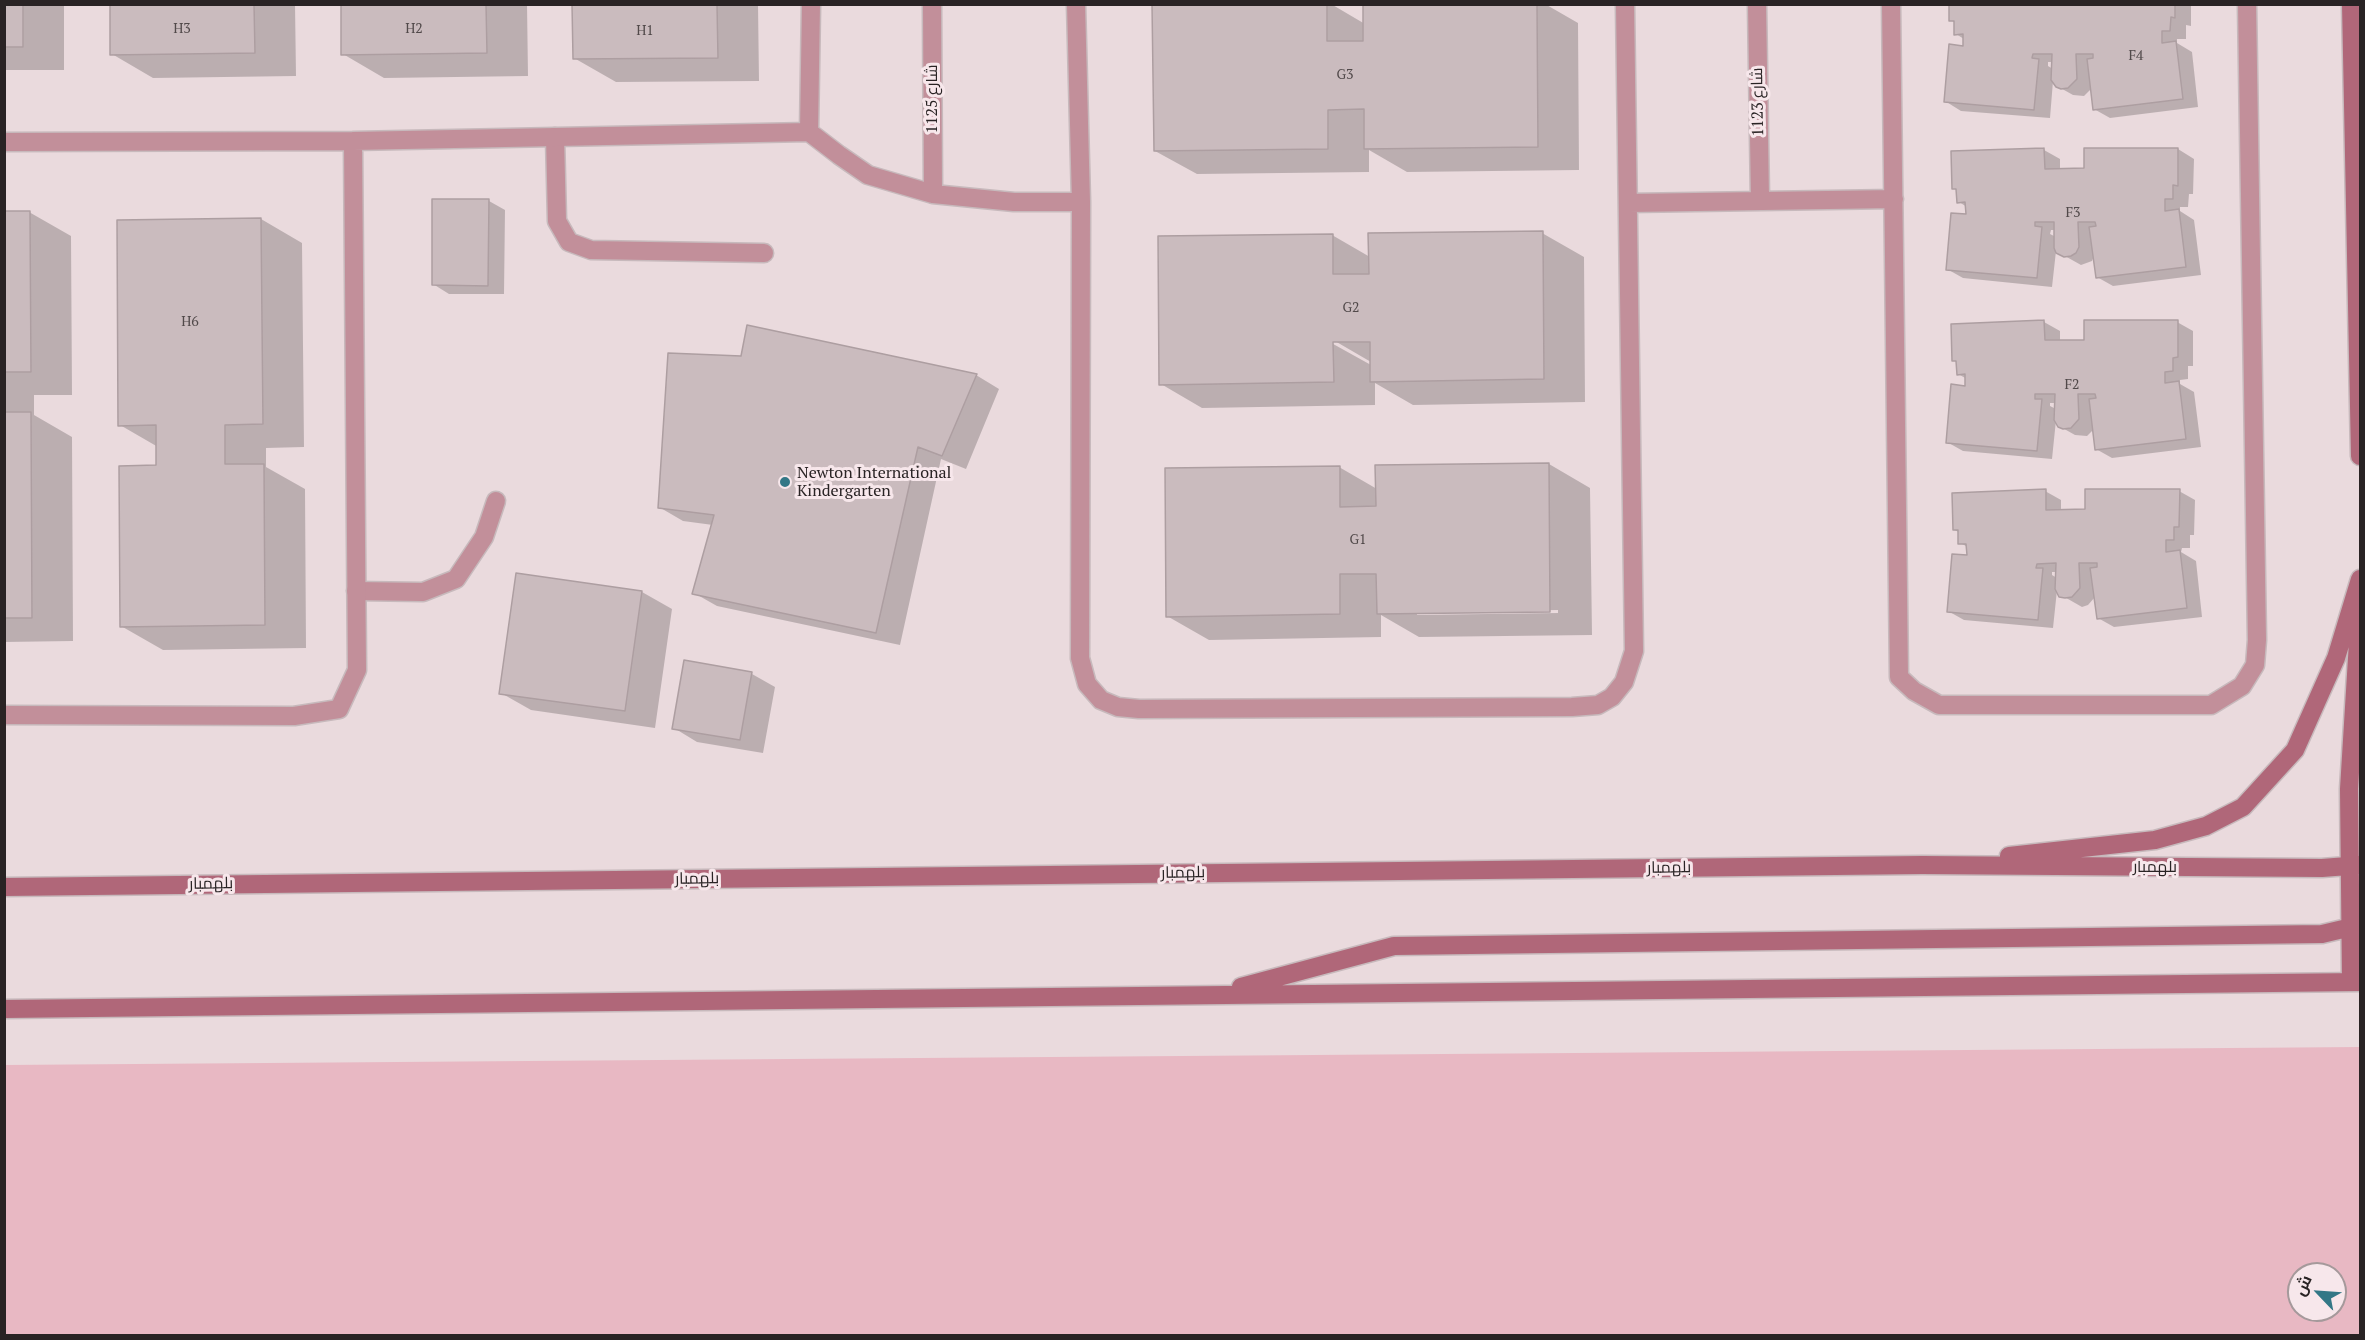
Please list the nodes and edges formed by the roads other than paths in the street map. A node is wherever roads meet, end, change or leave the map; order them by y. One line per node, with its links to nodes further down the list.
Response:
1 (811, 4): 9 (street)
2 (932, 4): 13 (street, شارع 1125)
3 (1077, 4): 16 (street)
4 (1625, 4): 17 (street)
5 (1757, 4): 15 (street, شارع 1123)
6 (1891, 4): 14 (street)
7 (2247, 4): 14 (street)
8 (2351, 4): 19 (street)
9 (810, 132): 10 (street); 13 (street)
10 (555, 137): 11 (street); 18 (street)
11 (353, 141): 12 (street); 22 (street)
12 (4, 142)
13 (933, 194): 16 (street)
14 (1894, 199): 15 (street)
15 (1760, 200): 17 (street)
16 (1081, 201): 17 (street)
17 (1629, 203)
18 (764, 253)
19 (2361, 456)
20 (496, 501): 22 (street)
21 (2361, 579): 25 (street)
22 (356, 591): 24 (street)
23 (2361, 609): 26 (street)
24 (4, 715)
25 (1922, 865): 26 (street, بلهمبار); 27 (street, بلهمبار)
26 (2355, 865): 28 (street)
27 (4, 887)
28 (2355, 927): 29 (street); 30 (street)
29 (2356, 982): 30 (street)
30 (1215, 994): 31 (street)
31 (4, 1009)

